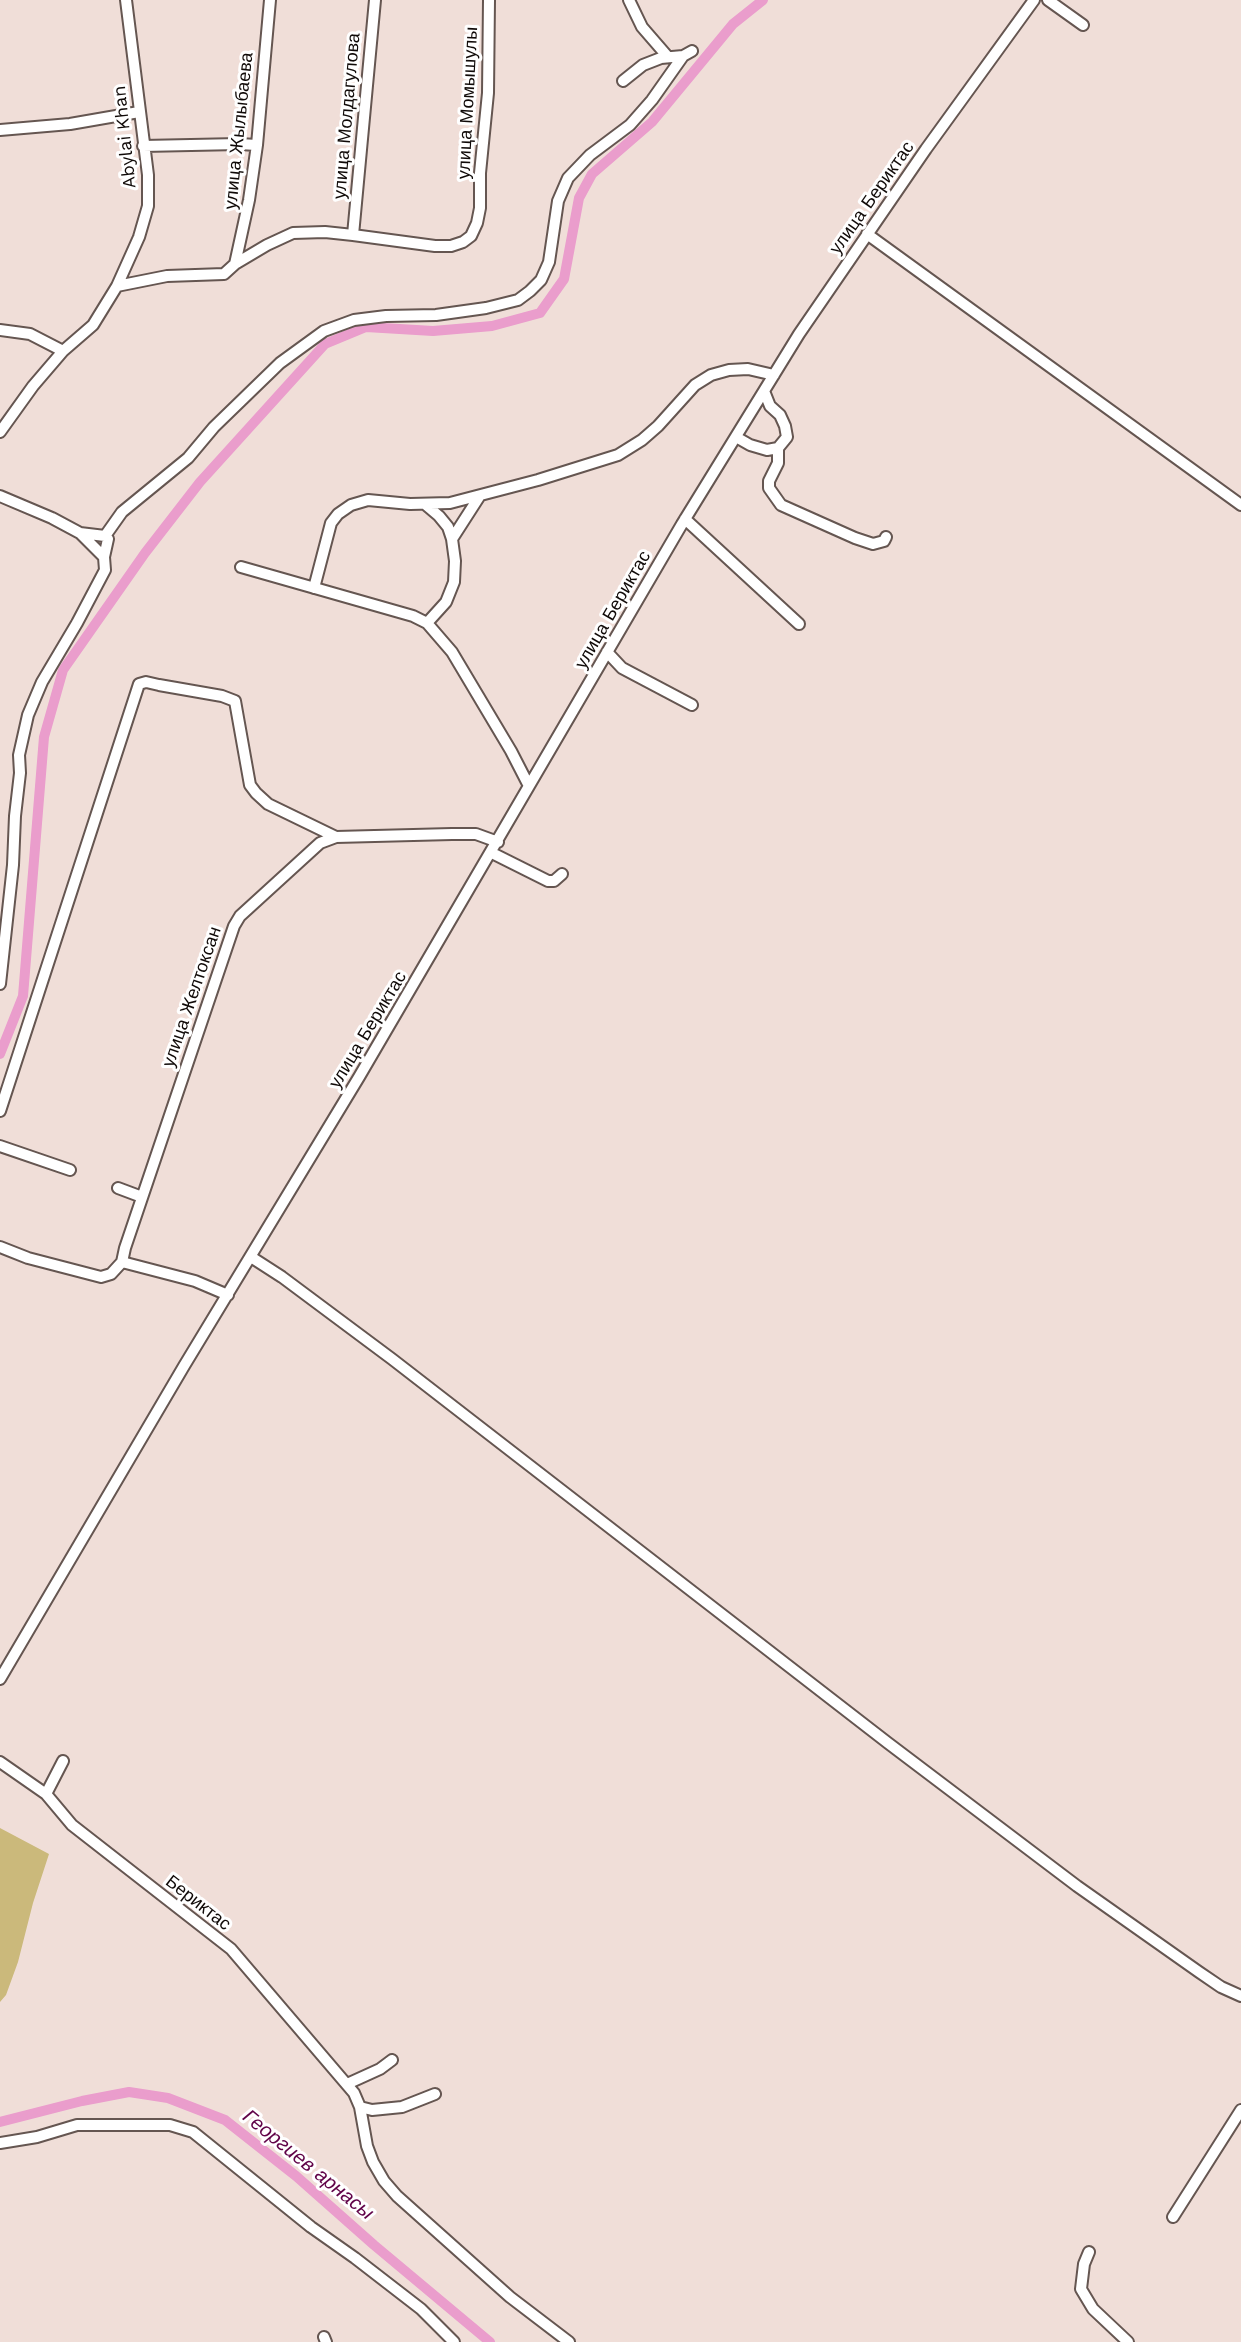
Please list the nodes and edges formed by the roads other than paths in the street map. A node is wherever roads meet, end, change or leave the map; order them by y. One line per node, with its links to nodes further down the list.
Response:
1 (126, 0): 11 (street, Abylai Khan)
2 (270, 0): 13 (street, улица Жылыбаева)
3 (375, 0): 16 (street, улица Молдагулова)
4 (489, 0): 16 (street, улица Момышулы)
5 (629, 0): 9 (street)
6 (1034, 0): 15 (street, улица Бериктас)
7 (1048, 0): 8 (street)
8 (1083, 25)
9 (668, 57): 10 (street); 32 (street)
10 (623, 81)
11 (139, 112): 12 (street); 14 (street, Abylai Khan)
12 (0, 130)
13 (257, 145): 14 (street, улица Жылыбаева); 17 (street, улица Жылыбаева)
14 (143, 146): 18 (street, Abylai Khan)
15 (867, 234): 21 (street, улица Бериктас); 29 (street)
16 (353, 235): 17 (street, улица Момышулы)
17 (235, 264): 18 (street, улица Момышулы)
18 (117, 286): 20 (street, Abylai Khan)
19 (0, 330): 20 (street)
20 (63, 351): 23 (street, Abylai Khan)
21 (774, 375): 22 (street, улица Бериктас); 27 (street)
22 (764, 390): 24 (street, улица Бериктас); 25 (street)
23 (0, 432)
24 (736, 437): 25 (street); 30 (street, улица Бериктас)
25 (778, 448): 33 (street)
26 (0, 496): 31 (street)
27 (478, 497): 28 (street); 34 (street)
28 (426, 505): 34 (street); 37 (street)
29 (1241, 505)
30 (685, 519): 39 (street); 40 (street, улица Бериктас)
31 (80, 533): 32 (street); 35 (street)
32 (105, 536): 35 (street)
33 (886, 537)
34 (452, 539): 38 (street)
35 (104, 557): 47 (street)
36 (241, 567): 37 (street)
37 (314, 588): 38 (street)
38 (427, 623): 42 (street)
39 (799, 624)
40 (608, 652): 41 (street); 42 (street, улица Бериктас)
41 (692, 705)
42 (530, 786): 44 (street, улица Бериктас)
43 (336, 837): 44 (street, улица Желтоксан); 48 (street); 52 (street, улица Желтоксан)
44 (498, 842): 45 (street, улица Бериктас)
45 (492, 853): 46 (street); 54 (street, улица Бериктас)
46 (562, 874)
47 (0, 984)
48 (0, 1111)
49 (0, 1146): 50 (street)
50 (70, 1170)
51 (118, 1188): 52 (street)
52 (142, 1197): 55 (street, улица Желтоксан)
53 (0, 1247): 55 (street)
54 (251, 1257): 56 (street, улица Бериктас); 61 (street)
55 (122, 1262): 56 (street)
56 (228, 1295): 57 (street, улица Бериктас)
57 (0, 1679)
58 (63, 1761): 60 (street)
59 (0, 1762): 60 (street, Бериктас)
60 (46, 1794): 63 (street, Бериктас)
61 (1239, 1993)
62 (392, 2060): 63 (street)
63 (350, 2088): 65 (street, Бериктас)
64 (435, 2094): 65 (street)
65 (360, 2107): 71 (street, Бериктас)
66 (1241, 2110): 68 (street)
67 (0, 2143): 70 (street)
68 (1173, 2217)
69 (1089, 2252): 72 (street)
70 (454, 2342)
71 (568, 2342)
72 (1128, 2342)

